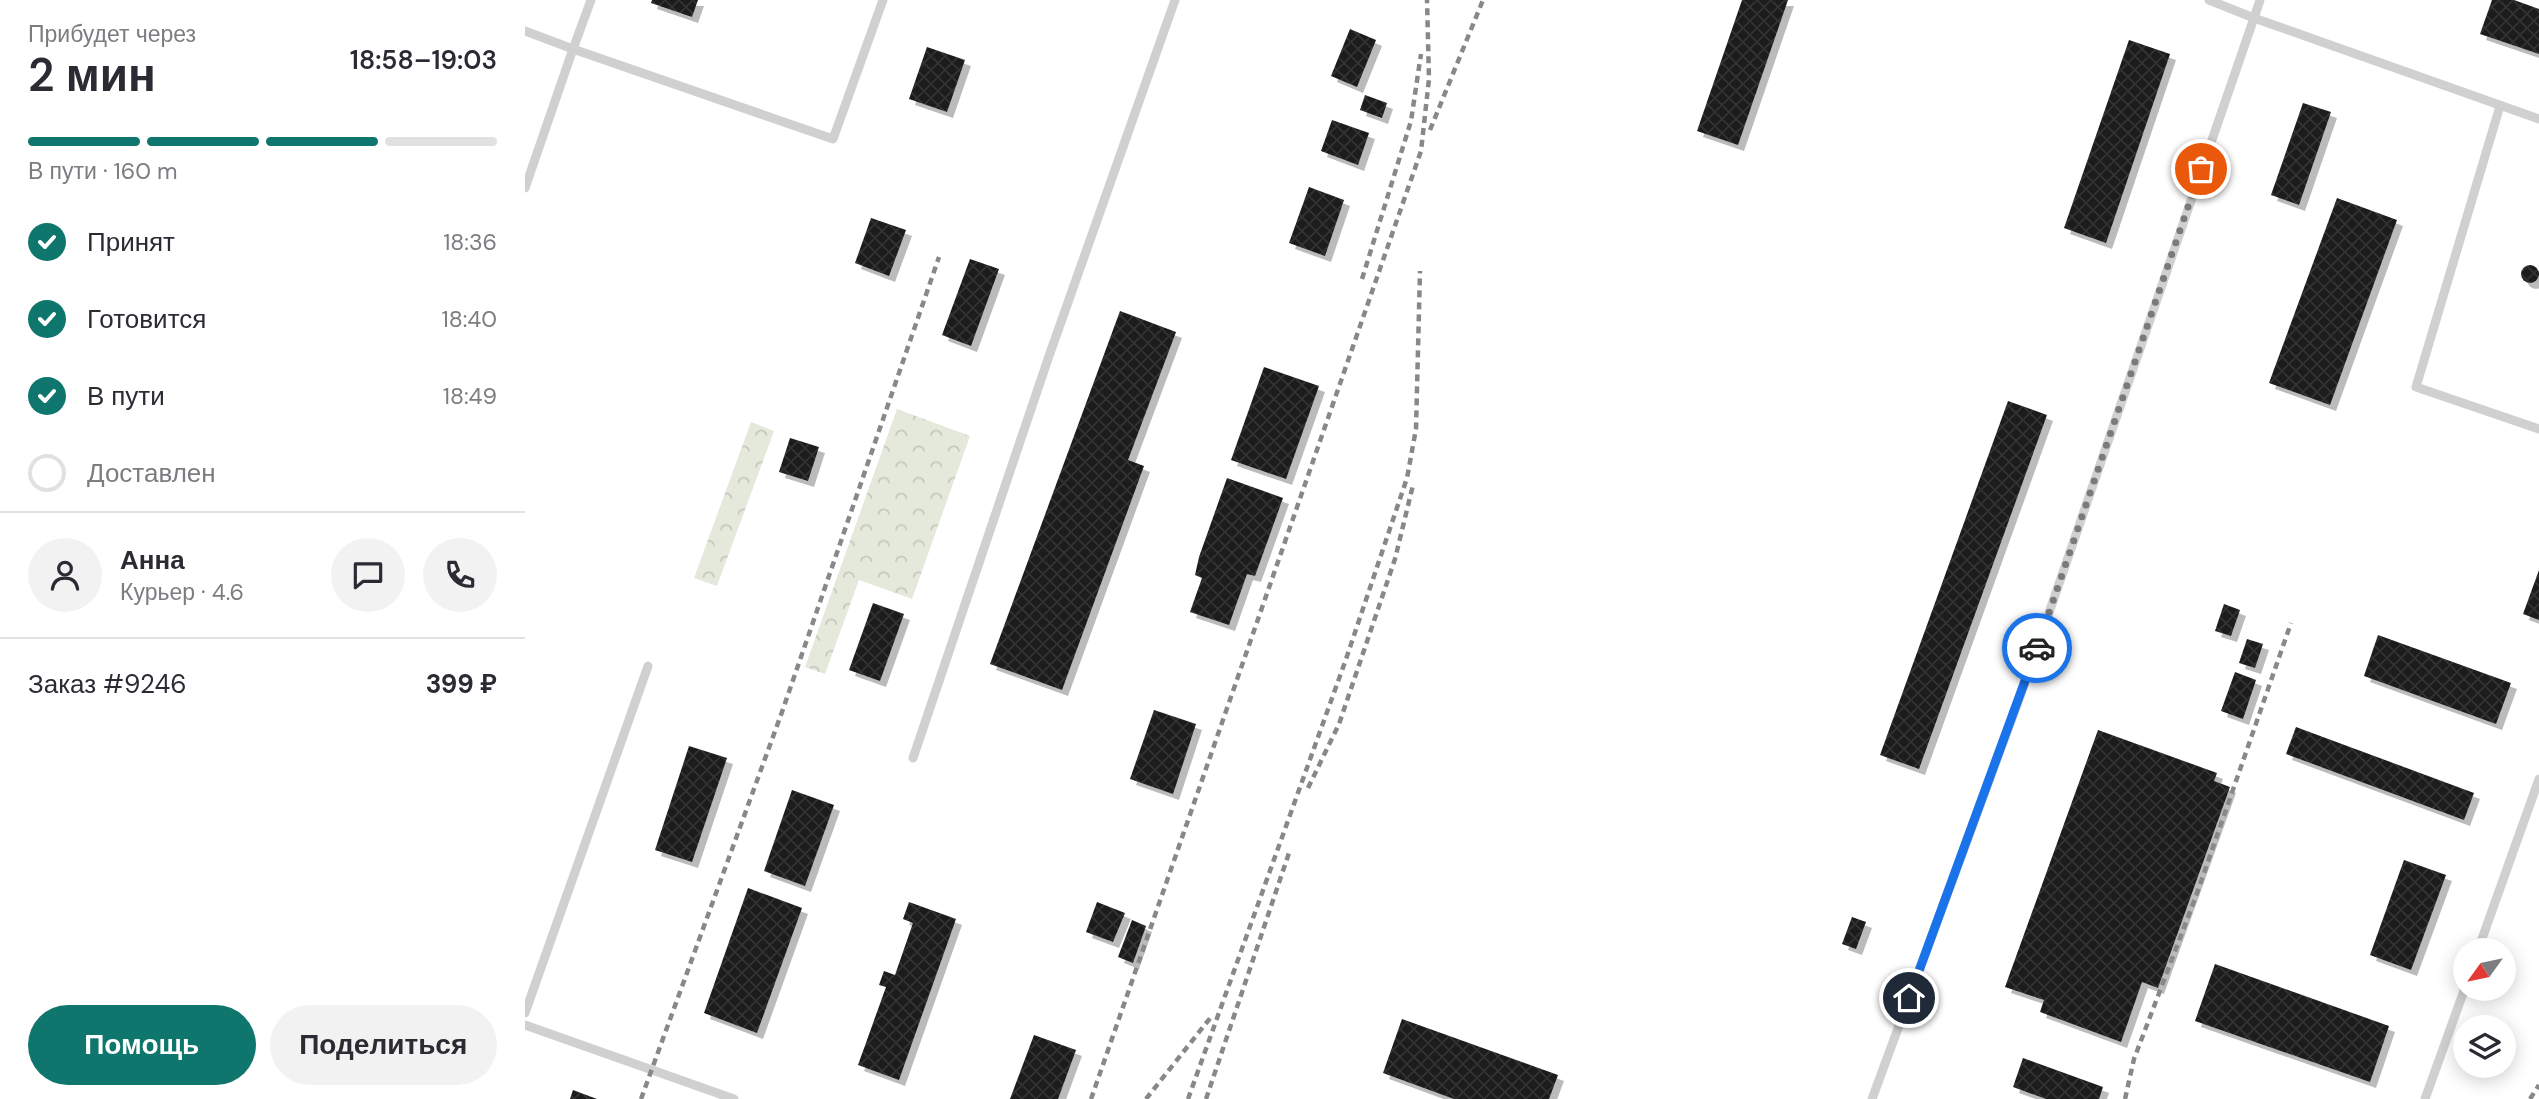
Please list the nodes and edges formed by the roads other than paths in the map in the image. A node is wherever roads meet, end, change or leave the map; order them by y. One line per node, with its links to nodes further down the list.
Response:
1 (591, 0): 8 (lane)
2 (883, 0): 8 (lane)
3 (1175, 0): 14 (lane)
4 (2209, 0): 6 (lane)
5 (2260, 0): 6 (lane)
6 (2254, 18): 9 (lane); 21 (lane)
7 (525, 31): 8 (lane)
8 (573, 49): 11 (lane)
9 (2500, 106): 10 (lane); 12 (lane)
10 (2539, 119)
11 (525, 188)
12 (2539, 429)
13 (648, 666): 18 (lane)
14 (913, 758)
15 (2539, 779): 16 (lane)
16 (2482, 938)
17 (2460, 1001): 22 (lane)
18 (525, 1013)
19 (525, 1025): 20 (lane)
20 (734, 1099)
21 (1872, 1099)
22 (2425, 1099)

